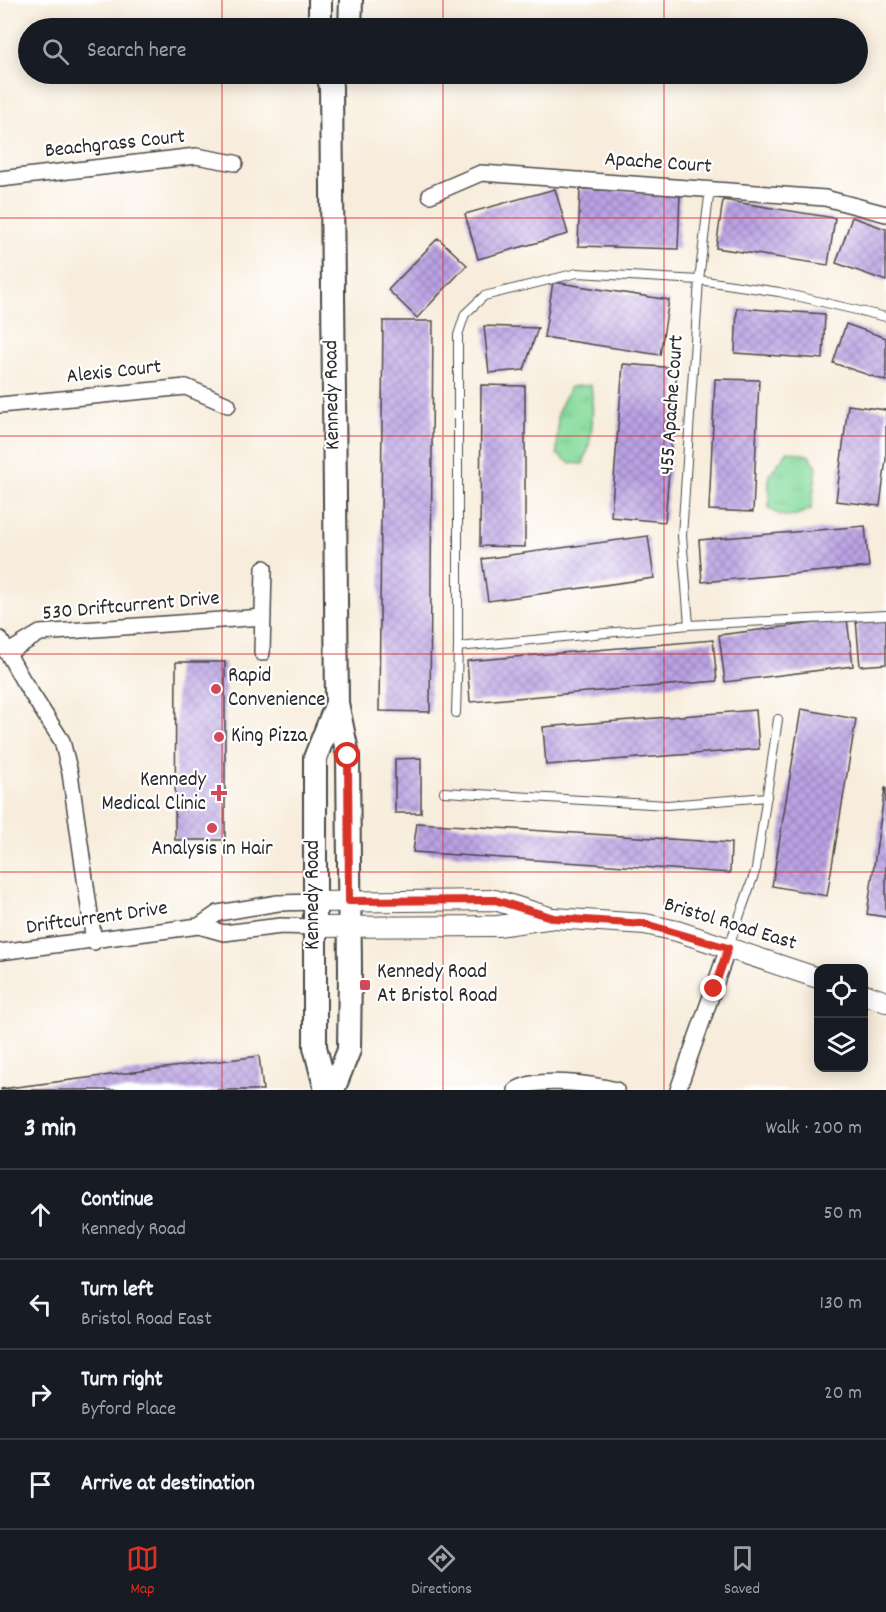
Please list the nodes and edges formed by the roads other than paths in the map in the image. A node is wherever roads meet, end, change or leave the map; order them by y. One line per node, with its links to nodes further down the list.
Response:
1 (320, 0): 3 (main road)
2 (351, 0): 4 (main road)
3 (320, 18)
4 (350, 18)
5 (332, 84): 23 (main road, Kennedy Road)
6 (235, 164): 7 (street, Beachgrass Court)
7 (0, 179)
8 (710, 188): 9 (street, Apache Court); 10 (street, Apache Court); 11 (lane, 455 Apache Court)
9 (430, 195)
10 (886, 214)
11 (699, 280): 12 (lane); 18 (lane, 455 Apache Court); 20 (lane)
12 (886, 317)
13 (0, 405): 14 (street, Alexis Court)
14 (228, 405)
15 (264, 568): 17 (street)
16 (886, 615): 18 (lane)
17 (263, 616): 21 (street, 530 Driftcurrent Drive); 22 (street)
18 (689, 625): 20 (lane)
19 (0, 639): 21 (street)
20 (458, 647): 24 (lane)
21 (7, 653): 34 (street)
22 (262, 653)
23 (336, 703): 28 (main road, Kennedy Road); 29 (main road, Kennedy Road)
24 (456, 713)
25 (778, 719): 27 (lane)
26 (444, 792): 27 (lane)
27 (767, 797): 35 (lane)
28 (349, 901): 29 (street, Bristol Road East); 30 (street, Bristol Road East); 33 (main road, Kennedy Road)
29 (314, 902): 31 (street, Driftcurrent Drive); 32 (main road, Kennedy Road)
30 (554, 918): 33 (street, Bristol Road East); 35 (street, Bristol Road East)
31 (199, 926): 32 (street, Driftcurrent Drive); 34 (street, Driftcurrent Drive)
32 (314, 927): 33 (street, Bristol Road East); 40 (main road, Kennedy Road)
33 (349, 927): 41 (main road, Kennedy Road)
34 (94, 942): 36 (street, Driftcurrent Drive)
35 (728, 948): 37 (street, Bristol Road East); 44 (street)
36 (0, 952)
37 (814, 976)
38 (868, 995): 39 (street)
39 (886, 1002)
40 (326, 1090)
41 (333, 1090)
42 (516, 1090): 43 (street)
43 (616, 1090)
44 (678, 1090)

